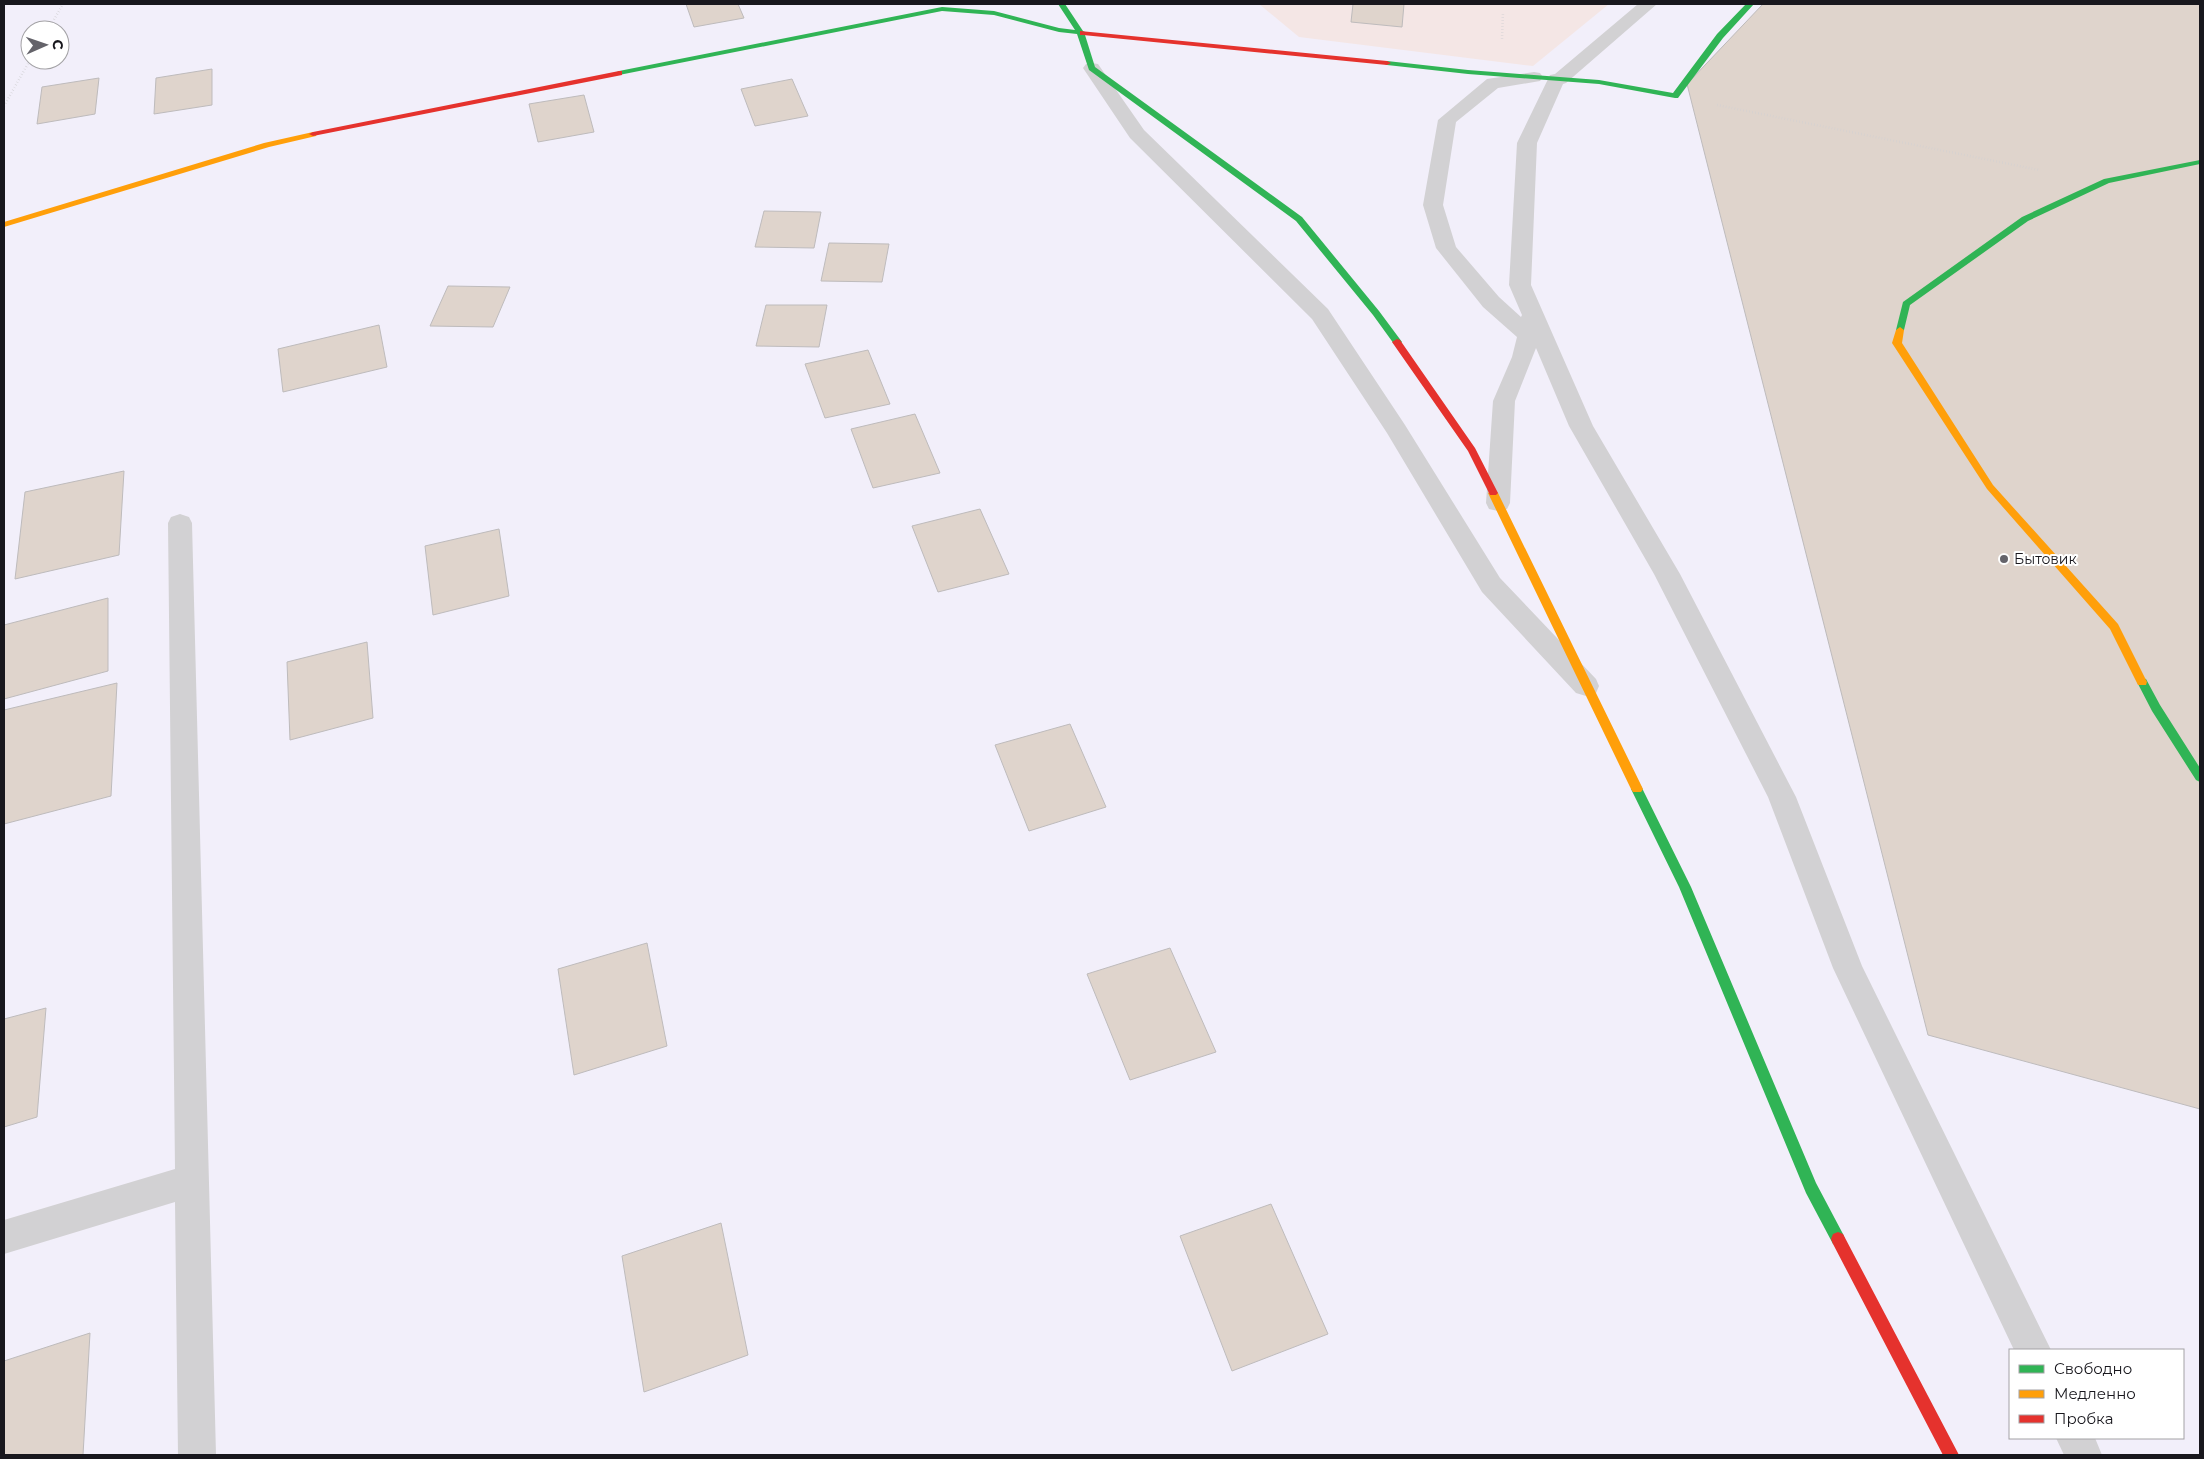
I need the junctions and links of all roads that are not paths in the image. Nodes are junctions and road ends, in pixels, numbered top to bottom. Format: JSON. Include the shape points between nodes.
{"nodes":[{"id":1,"x":1062,"y":4,"type":"edge"},
{"id":2,"x":1648,"y":4,"type":"edge"},
{"id":3,"x":1750,"y":4,"type":"edge"},
{"id":4,"x":1080,"y":32,"type":"junction"},
{"id":5,"x":1092,"y":68,"type":"junction"},
{"id":6,"x":1550,"y":78,"type":"junction"},
{"id":7,"x":2200,"y":162,"type":"edge"},
{"id":8,"x":4,"y":225,"type":"edge"},
{"id":9,"x":1530,"y":324,"type":"junction"},
{"id":10,"x":1498,"y":503,"type":"junction"},
{"id":11,"x":180,"y":523,"type":"dead end"},
{"id":12,"x":1589,"y":689,"type":"junction"},
{"id":13,"x":2200,"y":777,"type":"edge"},
{"id":14,"x":191,"y":1180,"type":"junction"},
{"id":15,"x":4,"y":1237,"type":"edge"},
{"id":16,"x":2033,"y":1349,"type":"edge"},
{"id":17,"x":2075,"y":1439,"type":"edge"},
{"id":18,"x":197,"y":1455,"type":"edge"},
{"id":19,"x":1951,"y":1455,"type":"edge"},
{"id":20,"x":2083,"y":1455,"type":"edge"}],
"edges":[{"from":1,"to":4,"type":"street"},
{"from":2,"to":6,"type":"street"},
{"from":3,"to":6,"type":"street","via":[[1720,36],[1675,96],[1599,82]]},
{"from":4,"to":5,"type":"street"},
{"from":4,"to":6,"type":"street"},
{"from":4,"to":8,"type":"street","via":[[1059,30],[994,13],[942,9],[344,127],[276,143]]},
{"from":5,"to":10,"type":"street","via":[[1300,219],[1376,313],[1472,450]]},
{"from":5,"to":12,"type":"street","via":[[1137,134],[1320,314],[1397,430],[1491,586]]},
{"from":6,"to":9,"type":"street","via":[[1527,143],[1520,285]]},
{"from":6,"to":9,"type":"street","via":[[1493,83],[1446,120],[1433,205],[1446,248],[1491,302]]},
{"from":7,"to":13,"type":"street","via":[[2100,184],[2025,219],[1906,304],[1897,343],[1990,487],[2114,627],[2156,708]]},
{"from":9,"to":10,"type":"street","via":[[1523,357],[1504,401]]},
{"from":9,"to":16,"type":"street","via":[[1580,426],[1667,574],[1782,797],[1848,968]]},
{"from":10,"to":12,"type":"street"},
{"from":11,"to":14,"type":"street"},
{"from":12,"to":19,"type":"street","via":[[1685,887],[1811,1188]]},
{"from":14,"to":15,"type":"street"},
{"from":14,"to":18,"type":"street"},
{"from":17,"to":20,"type":"street"}]}
